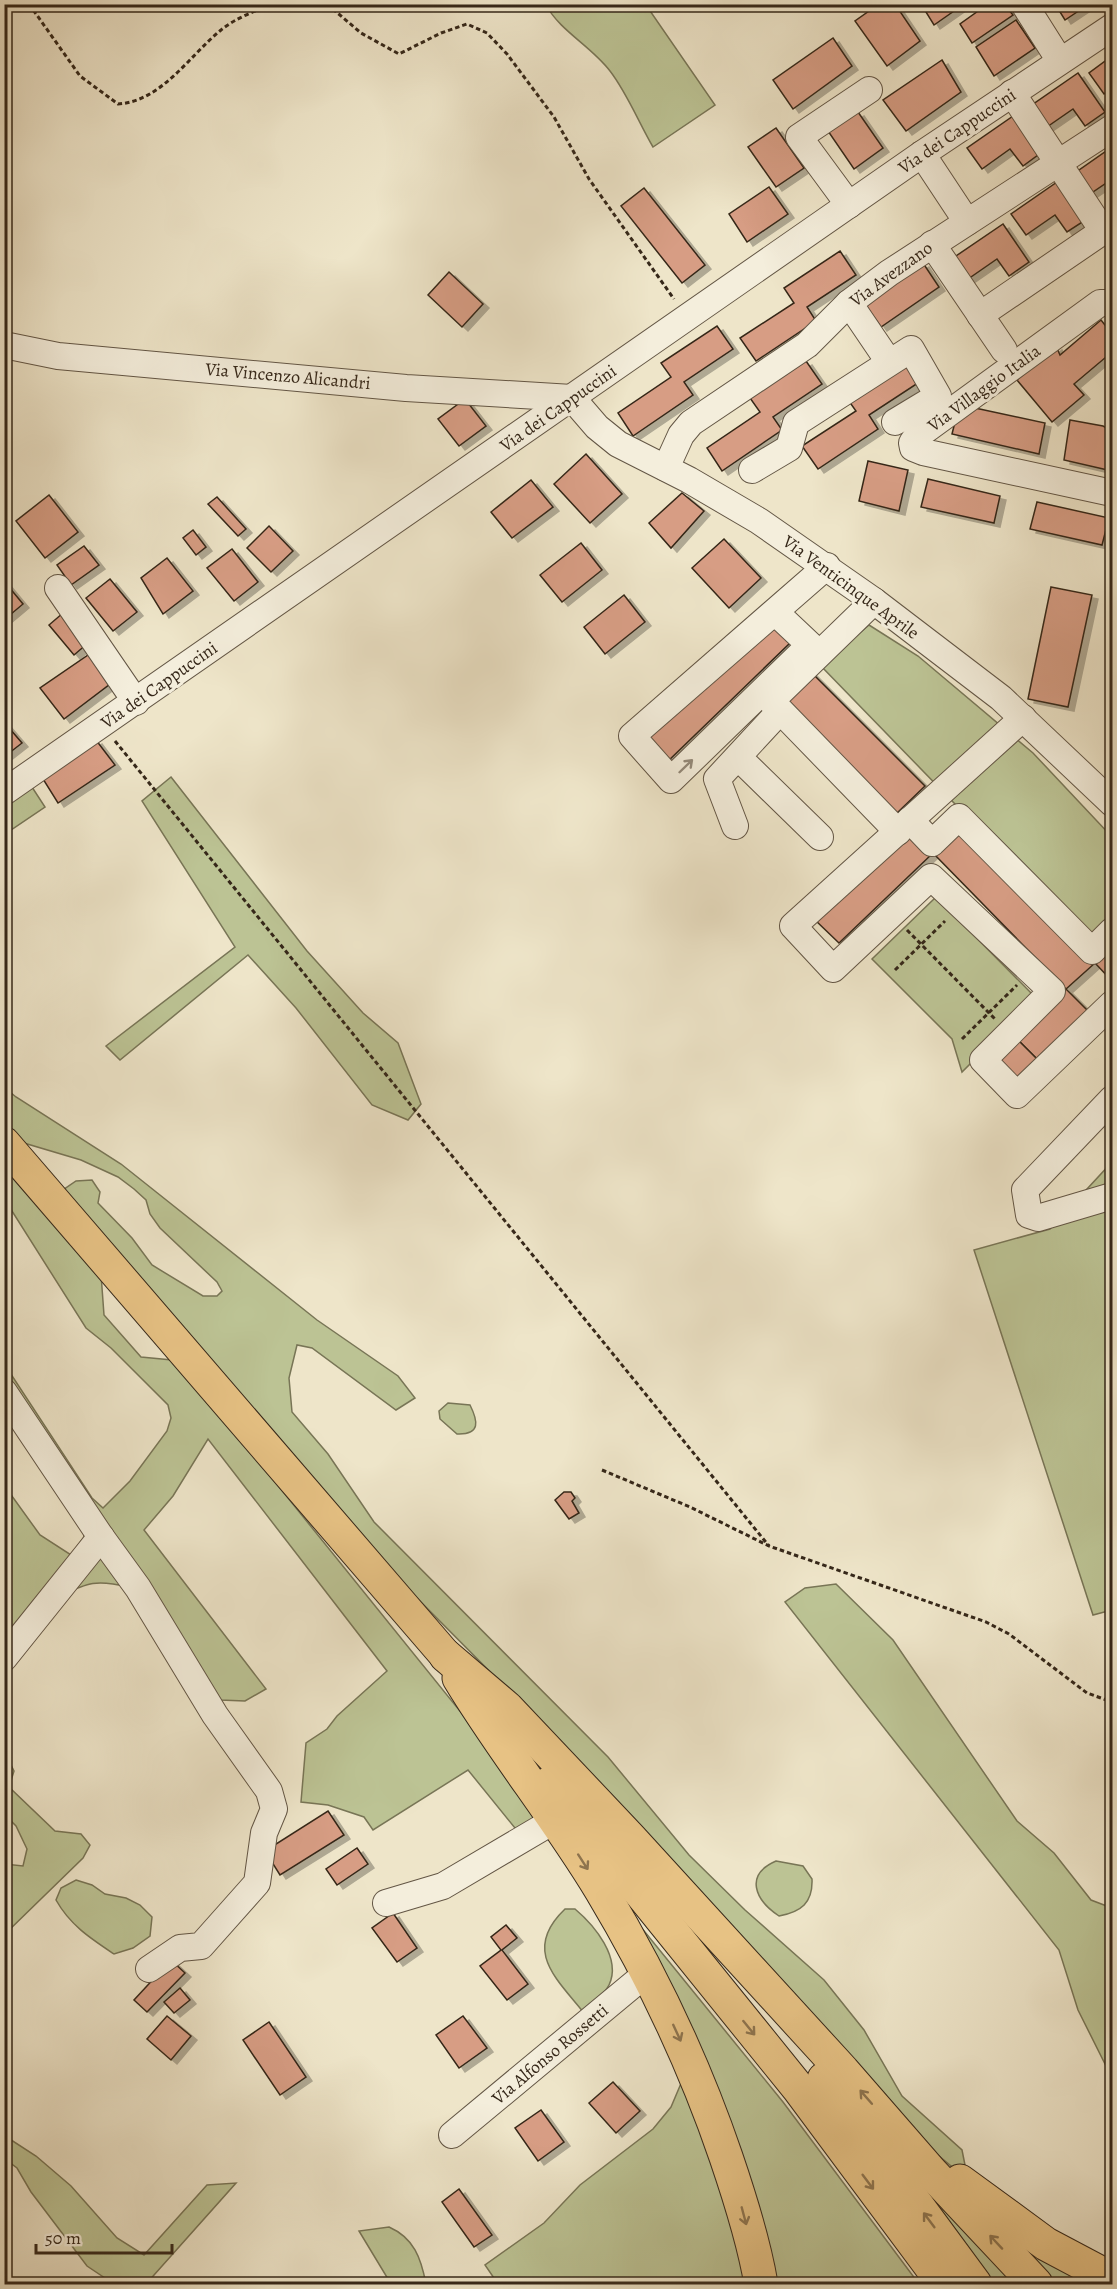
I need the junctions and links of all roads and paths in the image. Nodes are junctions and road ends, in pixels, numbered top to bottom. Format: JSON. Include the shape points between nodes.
{"nodes":[{"id":1,"x":29,"y":4,"type":"edge"},
{"id":2,"x":275,"y":4,"type":"edge"},
{"id":3,"x":327,"y":4,"type":"edge"},
{"id":4,"x":1024,"y":4,"type":"edge"},
{"id":5,"x":1113,"y":27,"type":"edge"},
{"id":6,"x":1060,"y":61,"type":"junction"},
{"id":7,"x":869,"y":90,"type":"dead end"},
{"id":8,"x":1012,"y":93,"type":"junction"},
{"id":9,"x":1113,"y":128,"type":"edge"},
{"id":10,"x":922,"y":154,"type":"junction"},
{"id":11,"x":1057,"y":164,"type":"junction"},
{"id":12,"x":849,"y":205,"type":"junction"},
{"id":13,"x":967,"y":222,"type":"junction"},
{"id":14,"x":1108,"y":228,"type":"edge"},
{"id":15,"x":932,"y":244,"type":"junction"},
{"id":16,"x":849,"y":303,"type":"junction"},
{"id":17,"x":1113,"y":303,"type":"edge"},
{"id":18,"x":980,"y":315,"type":"junction"},
{"id":19,"x":688,"y":318,"type":"junction"},
{"id":20,"x":4,"y":345,"type":"edge"},
{"id":21,"x":1004,"y":350,"type":"dead end"},
{"id":22,"x":889,"y":362,"type":"junction"},
{"id":23,"x":573,"y":398,"type":"junction"},
{"id":24,"x":895,"y":422,"type":"dead end"},
{"id":25,"x":666,"y":468,"type":"junction"},
{"id":26,"x":752,"y":470,"type":"dead end"},
{"id":27,"x":1113,"y":493,"type":"edge"},
{"id":28,"x":827,"y":566,"type":"junction"},
{"id":29,"x":58,"y":588,"type":"dead end"},
{"id":30,"x":874,"y":601,"type":"junction"},
{"id":31,"x":775,"y":612,"type":"junction"},
{"id":32,"x":136,"y":702,"type":"junction"},
{"id":33,"x":780,"y":711,"type":"junction"},
{"id":34,"x":1023,"y":718,"type":"junction"},
{"id":35,"x":102,"y":725,"type":"junction"},
{"id":36,"x":738,"y":757,"type":"junction"},
{"id":37,"x":4,"y":792,"type":"edge"},
{"id":38,"x":1113,"y":803,"type":"edge"},
{"id":39,"x":735,"y":826,"type":"dead end"},
{"id":40,"x":904,"y":826,"type":"junction"},
{"id":41,"x":820,"y":837,"type":"dead end"},
{"id":42,"x":961,"y":905,"type":"junction"},
{"id":43,"x":892,"y":914,"type":"junction"},
{"id":44,"x":1113,"y":931,"type":"edge"},
{"id":45,"x":921,"y":944,"type":"junction"},
{"id":46,"x":895,"y":970,"type":"dead end"},
{"id":47,"x":1031,"y":972,"type":"junction"},
{"id":48,"x":1113,"y":1004,"type":"edge"},
{"id":49,"x":989,"y":1013,"type":"junction"},
{"id":50,"x":1009,"y":1033,"type":"junction"},
{"id":51,"x":962,"y":1040,"type":"dead end"},
{"id":52,"x":1113,"y":1099,"type":"edge"},
{"id":53,"x":4,"y":1143,"type":"edge"},
{"id":54,"x":1113,"y":1196,"type":"edge"},
{"id":55,"x":4,"y":1392,"type":"edge"},
{"id":56,"x":602,"y":1470,"type":"dead end"},
{"id":57,"x":100,"y":1537,"type":"junction"},
{"id":58,"x":769,"y":1546,"type":"junction"},
{"id":59,"x":446,"y":1656,"type":"junction"},
{"id":60,"x":4,"y":1658,"type":"edge"},
{"id":61,"x":1113,"y":1702,"type":"edge"},
{"id":62,"x":505,"y":1725,"type":"junction"},
{"id":63,"x":555,"y":1820,"type":"junction"},
{"id":64,"x":386,"y":1903,"type":"dead end"},
{"id":65,"x":149,"y":1969,"type":"dead end"},
{"id":66,"x":647,"y":1973,"type":"junction"},
{"id":67,"x":887,"y":2121,"type":"junction"},
{"id":68,"x":452,"y":2134,"type":"dead end"},
{"id":69,"x":1113,"y":2279,"type":"edge"},
{"id":70,"x":760,"y":2284,"type":"edge"},
{"id":71,"x":944,"y":2284,"type":"edge"},
{"id":72,"x":975,"y":2284,"type":"edge"},
{"id":73,"x":1036,"y":2284,"type":"edge"}],
"edges":[{"from":1,"to":2,"type":"path","via":[[80,76],[118,104],[133,103],[155,91],[222,28]]},
{"from":3,"to":19,"type":"path","via":[[361,33],[399,54],[467,24],[487,33],[554,117],[589,179]]},
{"from":4,"to":6,"type":"street"},
{"from":5,"to":6,"type":"street","name":"Via dei Cappuccini"},
{"from":6,"to":8,"type":"street","name":"Via dei Cappuccini"},
{"from":7,"to":12,"type":"street","via":[[800,136]]},
{"from":8,"to":10,"type":"street","name":"Via dei Cappuccini"},
{"from":8,"to":11,"type":"street"},
{"from":9,"to":11,"type":"street","name":"Via Avezzano"},
{"from":10,"to":12,"type":"street","name":"Via dei Cappuccini"},
{"from":10,"to":13,"type":"street"},
{"from":11,"to":13,"type":"street","name":"Via Avezzano"},
{"from":11,"to":14,"type":"street"},
{"from":12,"to":19,"type":"street","name":"Via dei Cappuccini"},
{"from":13,"to":15,"type":"street","name":"Via Avezzano"},
{"from":14,"to":18,"type":"street"},
{"from":15,"to":16,"type":"street","name":"Via Avezzano"},
{"from":15,"to":18,"type":"street"},
{"from":16,"to":22,"type":"street"},
{"from":16,"to":25,"type":"street","name":"Via Avezzano","via":[[807,345],[691,423]]},
{"from":17,"to":27,"type":"street","name":"Via Villaggio Italia","via":[[1100,303],[912,443],[923,452]]},
{"from":18,"to":21,"type":"street"},
{"from":19,"to":23,"type":"street","name":"Via dei Cappuccini"},
{"from":20,"to":23,"type":"street","name":"Via Vincenzo Alicandri","via":[[58,357]]},
{"from":22,"to":24,"type":"street","via":[[911,350],[938,396]]},
{"from":22,"to":26,"type":"street","via":[[796,423],[789,448]]},
{"from":23,"to":25,"type":"street","name":"Via Venticinque Aprile","via":[[597,427],[618,444]]},
{"from":23,"to":32,"type":"street","name":"Via dei Cappuccini"},
{"from":25,"to":28,"type":"street","name":"Via Venticinque Aprile","via":[[759,521]]},
{"from":28,"to":30,"type":"street","name":"Via Venticinque Aprile"},
{"from":28,"to":31,"type":"street"},
{"from":29,"to":32,"type":"street"},
{"from":30,"to":33,"type":"street","via":[[771,701]]},
{"from":30,"to":34,"type":"street","name":"Via Venticinque Aprile"},
{"from":31,"to":31,"type":"street","one_way":true,"via":[[632,736],[671,780],[810,645]]},
{"from":32,"to":35,"type":"street","name":"Via dei Cappuccini"},
{"from":33,"to":36,"type":"street"},
{"from":33,"to":40,"type":"street"},
{"from":34,"to":38,"type":"street","name":"Via Venticinque Aprile"},
{"from":34,"to":40,"type":"street"},
{"from":35,"to":37,"type":"street","name":"Via dei Cappuccini"},
{"from":35,"to":58,"type":"path"},
{"from":36,"to":39,"type":"street","via":[[717,779]]},
{"from":36,"to":41,"type":"street"},
{"from":40,"to":43,"type":"street","via":[[793,926],[833,969]]},
{"from":40,"to":44,"type":"street","via":[[933,843],[959,817],[1092,951]]},
{"from":42,"to":43,"type":"street","via":[[931,877]]},
{"from":42,"to":45,"type":"path"},
{"from":42,"to":47,"type":"street"},
{"from":43,"to":45,"type":"path"},
{"from":45,"to":46,"type":"path"},
{"from":45,"to":49,"type":"path"},
{"from":47,"to":49,"type":"path"},
{"from":47,"to":50,"type":"street","via":[[1052,991]]},
{"from":48,"to":50,"type":"street","via":[[1017,1095],[982,1059]]},
{"from":49,"to":50,"type":"path"},
{"from":49,"to":51,"type":"path"},
{"from":52,"to":54,"type":"street","via":[[1025,1190],[1029,1215],[1038,1218]]},
{"from":53,"to":59,"type":"main road"},
{"from":55,"to":57,"type":"street"},
{"from":56,"to":58,"type":"path"},
{"from":57,"to":60,"type":"street"},
{"from":57,"to":65,"type":"street","via":[[138,1588],[215,1715],[269,1791],[274,1809],[264,1833],[257,1883],[201,1946],[180,1948]]},
{"from":58,"to":61,"type":"path","via":[[986,1622],[1009,1634],[1087,1694]]},
{"from":59,"to":62,"type":"highway"},
{"from":59,"to":63,"type":"highway","via":[[484,1719]]},
{"from":67,"to":59,"type":"highway","one_way":true,"via":[[713,1927],[514,1716]]},
{"from":62,"to":71,"type":"highway","one_way":true,"via":[[799,2089]]},
{"from":72,"to":62,"type":"highway","one_way":true,"via":[[824,2078],[619,1844]]},
{"from":63,"to":64,"type":"street","via":[[443,1886]]},
{"from":63,"to":66,"type":"highway","one_way":true,"via":[[601,1890]]},
{"from":66,"to":68,"type":"street","name":"Via Alfonso Rossetti"},
{"from":66,"to":70,"type":"highway","one_way":true,"via":[[704,2092],[736,2188]]},
{"from":67,"to":69,"type":"highway","via":[[1046,2244]]},
{"from":73,"to":67,"type":"highway","one_way":true}]}
